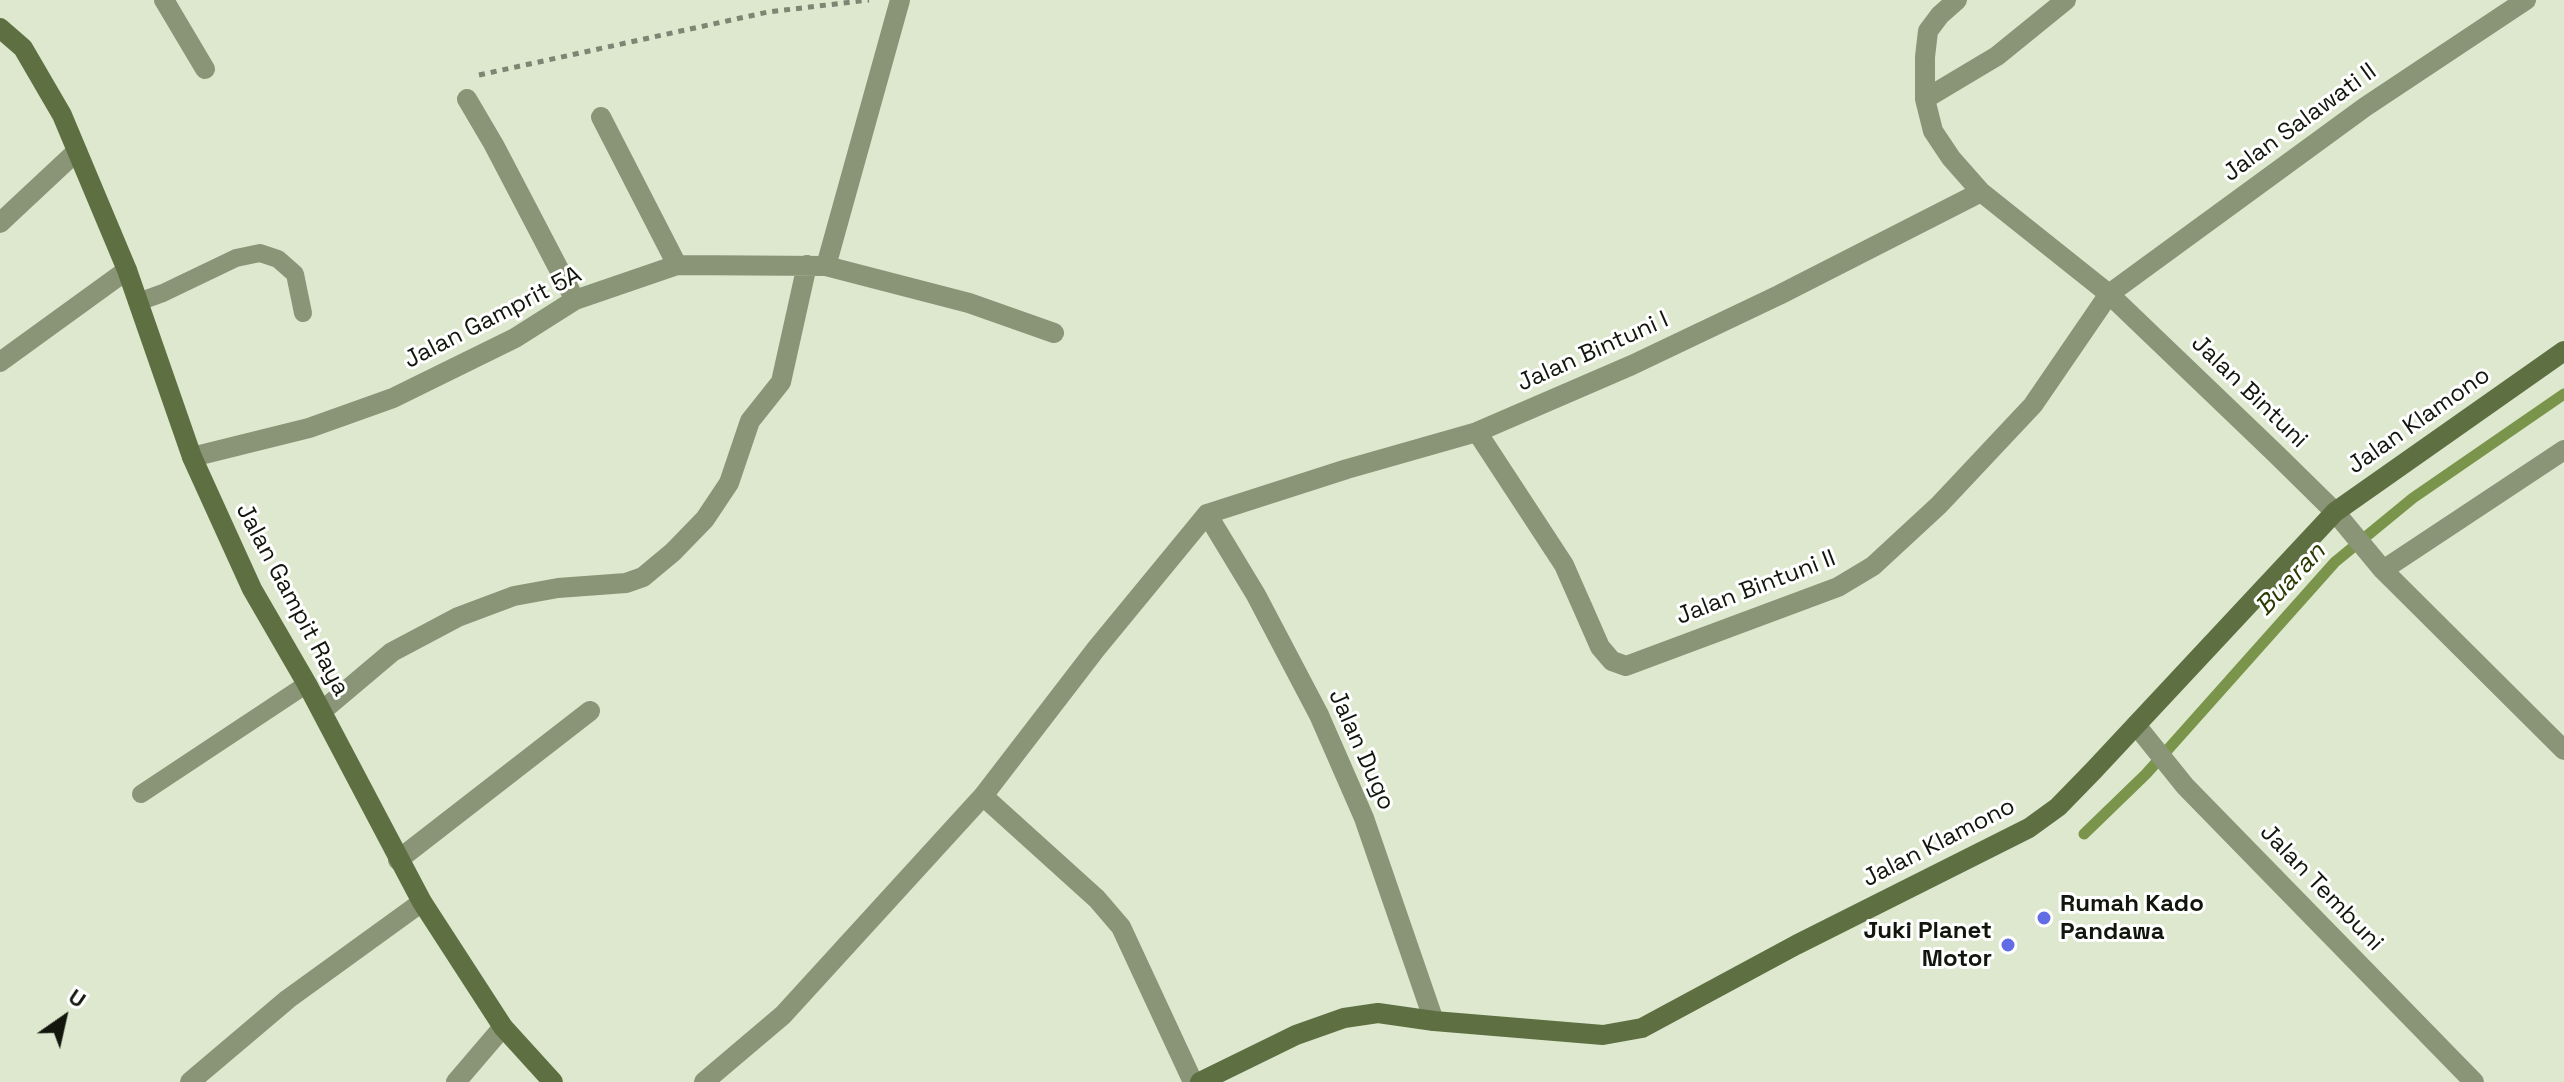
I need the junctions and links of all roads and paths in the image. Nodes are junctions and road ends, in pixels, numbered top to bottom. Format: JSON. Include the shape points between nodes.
{"nodes":[{"id":1,"x":164,"y":0,"type":"edge"},
{"id":2,"x":872,"y":0,"type":"edge"},
{"id":3,"x":900,"y":0,"type":"edge"},
{"id":4,"x":1957,"y":0,"type":"edge"},
{"id":5,"x":2066,"y":0,"type":"edge"},
{"id":6,"x":2526,"y":0,"type":"edge"},
{"id":7,"x":0,"y":28,"type":"edge"},
{"id":8,"x":205,"y":69,"type":"dead end"},
{"id":9,"x":467,"y":99,"type":"joint"},
{"id":10,"x":1925,"y":99,"type":"junction"},
{"id":11,"x":601,"y":117,"type":"dead end"},
{"id":12,"x":77,"y":151,"type":"junction"},
{"id":13,"x":1981,"y":192,"type":"junction"},
{"id":14,"x":0,"y":223,"type":"edge"},
{"id":15,"x":677,"y":265,"type":"junction"},
{"id":16,"x":816,"y":265,"type":"junction"},
{"id":17,"x":127,"y":270,"type":"junction"},
{"id":18,"x":2109,"y":294,"type":"junction"},
{"id":19,"x":575,"y":300,"type":"junction"},
{"id":20,"x":138,"y":302,"type":"junction"},
{"id":21,"x":303,"y":313,"type":"dead end"},
{"id":22,"x":1054,"y":333,"type":"dead end"},
{"id":23,"x":2564,"y":351,"type":"edge"},
{"id":24,"x":0,"y":362,"type":"edge"},
{"id":25,"x":1477,"y":432,"type":"junction"},
{"id":26,"x":2564,"y":450,"type":"edge"},
{"id":27,"x":192,"y":457,"type":"junction"},
{"id":28,"x":2335,"y":512,"type":"junction"},
{"id":29,"x":1207,"y":514,"type":"junction"},
{"id":30,"x":2377,"y":564,"type":"junction"},
{"id":31,"x":307,"y":684,"type":"junction"},
{"id":32,"x":322,"y":711,"type":"junction"},
{"id":33,"x":590,"y":711,"type":"dead end"},
{"id":34,"x":2136,"y":725,"type":"junction"},
{"id":35,"x":2564,"y":750,"type":"edge"},
{"id":36,"x":141,"y":794,"type":"dead end"},
{"id":37,"x":983,"y":796,"type":"junction"},
{"id":38,"x":398,"y":860,"type":"junction"},
{"id":39,"x":422,"y":902,"type":"junction"},
{"id":40,"x":1434,"y":1021,"type":"junction"},
{"id":41,"x":503,"y":1027,"type":"junction"},
{"id":42,"x":190,"y":1082,"type":"edge"},
{"id":43,"x":456,"y":1082,"type":"edge"},
{"id":44,"x":553,"y":1082,"type":"edge"},
{"id":45,"x":704,"y":1082,"type":"edge"},
{"id":46,"x":1193,"y":1082,"type":"edge"},
{"id":47,"x":1200,"y":1082,"type":"edge"},
{"id":48,"x":2474,"y":1082,"type":"edge"}],
"edges":[{"from":1,"to":8,"type":"street"},
{"from":2,"to":9,"type":"path","via":[[768,12],[481,73],[469,84]]},
{"from":3,"to":16,"type":"street"},
{"from":4,"to":10,"type":"street","name":"Jalan Bintuni","via":[[1928,31]]},
{"from":5,"to":10,"type":"street","via":[[1997,56]]},
{"from":6,"to":18,"type":"street","name":"Jalan Salawati II","via":[[2365,107]]},
{"from":7,"to":12,"type":"street","name":"Jalan Gampit Raya","via":[[23,48]]},
{"from":9,"to":19,"type":"street"},
{"from":10,"to":13,"type":"street","name":"Jalan Bintuni","via":[[1933,131]]},
{"from":11,"to":15,"type":"street"},
{"from":12,"to":14,"type":"street"},
{"from":12,"to":17,"type":"street","name":"Jalan Gampit Raya"},
{"from":13,"to":18,"type":"street","name":"Jalan Bintuni"},
{"from":13,"to":25,"type":"street","name":"Jalan Bintuni I","via":[[1672,346]]},
{"from":15,"to":16,"type":"street","name":"Jalan Gamprit 5A"},
{"from":15,"to":19,"type":"street","name":"Jalan Gamprit 5A"},
{"from":16,"to":22,"type":"street","name":"Jalan Gamprit 5A","via":[[969,303]]},
{"from":16,"to":32,"type":"street","via":[[781,382],[750,421],[729,483],[705,519],[673,552],[643,577],[626,583],[514,596],[458,617],[392,652]]},
{"from":17,"to":20,"type":"street","name":"Jalan Gampit Raya"},
{"from":17,"to":24,"type":"street"},
{"from":18,"to":25,"type":"street","name":"Jalan Bintuni II","via":[[2033,405],[1873,566],[1838,587],[1626,666],[1612,661],[1600,647],[1564,565]]},
{"from":18,"to":28,"type":"street","name":"Jalan Bintuni"},
{"from":19,"to":27,"type":"street","name":"Jalan Gamprit 5A","via":[[515,338],[393,398],[309,428]]},
{"from":20,"to":21,"type":"lane","via":[[236,258],[260,253],[278,259],[295,274]]},
{"from":20,"to":27,"type":"street","name":"Jalan Gampit Raya"},
{"from":23,"to":28,"type":"street","name":"Jalan Klamono"},
{"from":25,"to":29,"type":"street","name":"Jalan Bintuni I"},
{"from":26,"to":30,"type":"street"},
{"from":27,"to":31,"type":"street","name":"Jalan Gampit Raya","via":[[252,589]]},
{"from":28,"to":30,"type":"street","name":"Jalan Bintuni"},
{"from":28,"to":34,"type":"street","name":"Jalan Klamono"},
{"from":29,"to":37,"type":"street"},
{"from":29,"to":40,"type":"street","name":"Jalan Dugo","via":[[1319,715],[1364,818]]},
{"from":30,"to":35,"type":"street","name":"Jalan Bintuni"},
{"from":31,"to":32,"type":"street","name":"Jalan Gampit Raya"},
{"from":31,"to":36,"type":"lane"},
{"from":32,"to":38,"type":"street","name":"Jalan Gampit Raya"},
{"from":33,"to":38,"type":"street"},
{"from":34,"to":40,"type":"street","name":"Jalan Klamono","via":[[2058,807],[2029,828],[1642,1028],[1603,1035]]},
{"from":34,"to":48,"type":"street","name":"Jalan Tembuni","via":[[2185,786]]},
{"from":37,"to":45,"type":"street","via":[[783,1015]]},
{"from":37,"to":46,"type":"street","via":[[1121,927]]},
{"from":38,"to":39,"type":"street","name":"Jalan Gampit Raya"},
{"from":39,"to":41,"type":"street","name":"Jalan Gampit Raya"},
{"from":39,"to":42,"type":"street","via":[[288,999]]},
{"from":40,"to":47,"type":"street","name":"Jalan Klamono","via":[[1378,1013],[1344,1018]]},
{"from":41,"to":43,"type":"street"},
{"from":41,"to":44,"type":"street","name":"Jalan Gampit Raya"}]}
